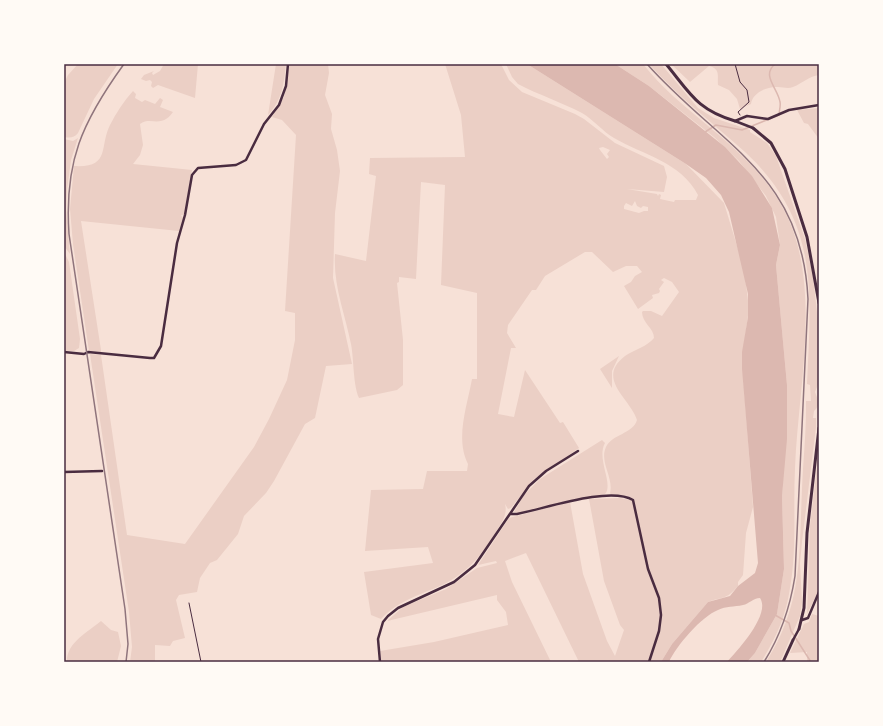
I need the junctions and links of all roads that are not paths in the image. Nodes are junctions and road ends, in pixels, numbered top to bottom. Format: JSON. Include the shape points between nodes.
{"nodes":[{"id":1,"x":288,"y":64,"type":"edge"},
{"id":2,"x":666,"y":64,"type":"edge"},
{"id":3,"x":819,"y":105,"type":"edge"},
{"id":4,"x":735,"y":121,"type":"junction"},
{"id":5,"x":753,"y":128,"type":"joint"},
{"id":6,"x":819,"y":303,"type":"edge"},
{"id":7,"x":64,"y":352,"type":"edge"},
{"id":8,"x":819,"y":428,"type":"edge"},
{"id":9,"x":578,"y":451,"type":"dead end"},
{"id":10,"x":102,"y":471,"type":"dead end"},
{"id":11,"x":64,"y":472,"type":"edge"},
{"id":12,"x":509,"y":514,"type":"junction"},
{"id":13,"x":819,"y":592,"type":"edge"},
{"id":14,"x":189,"y":603,"type":"dead end"},
{"id":15,"x":802,"y":620,"type":"junction"},
{"id":16,"x":799,"y":629,"type":"joint"},
{"id":17,"x":793,"y":640,"type":"joint"},
{"id":18,"x":201,"y":662,"type":"edge"},
{"id":19,"x":380,"y":662,"type":"edge"},
{"id":20,"x":649,"y":662,"type":"edge"},
{"id":21,"x":783,"y":662,"type":"edge"}],
"edges":[{"from":1,"to":7,"type":"street","via":[[286,86],[281,101],[264,124],[246,160],[236,165],[198,168],[192,175],[177,243],[161,346],[157,355],[150,358]]},
{"from":2,"to":4,"type":"street","via":[[702,107],[715,115]]},
{"from":3,"to":4,"type":"street","via":[[779,113],[768,119],[746,116]]},
{"from":4,"to":5,"type":"street"},
{"from":5,"to":6,"type":"street","via":[[771,143],[784,169],[807,237]]},
{"from":8,"to":15,"type":"street","via":[[807,533]]},
{"from":9,"to":12,"type":"street","via":[[535,481]]},
{"from":10,"to":11,"type":"street"},
{"from":12,"to":19,"type":"street","via":[[482,556],[467,572],[448,585],[398,608],[388,616],[383,622],[378,639]]},
{"from":12,"to":20,"type":"street","via":[[607,496],[628,497],[633,500],[648,568],[660,598],[659,631]]},
{"from":13,"to":15,"type":"street","via":[[808,618]]},
{"from":14,"to":18,"type":"lane"},
{"from":15,"to":16,"type":"street"},
{"from":16,"to":17,"type":"street"},
{"from":17,"to":21,"type":"street"}]}
